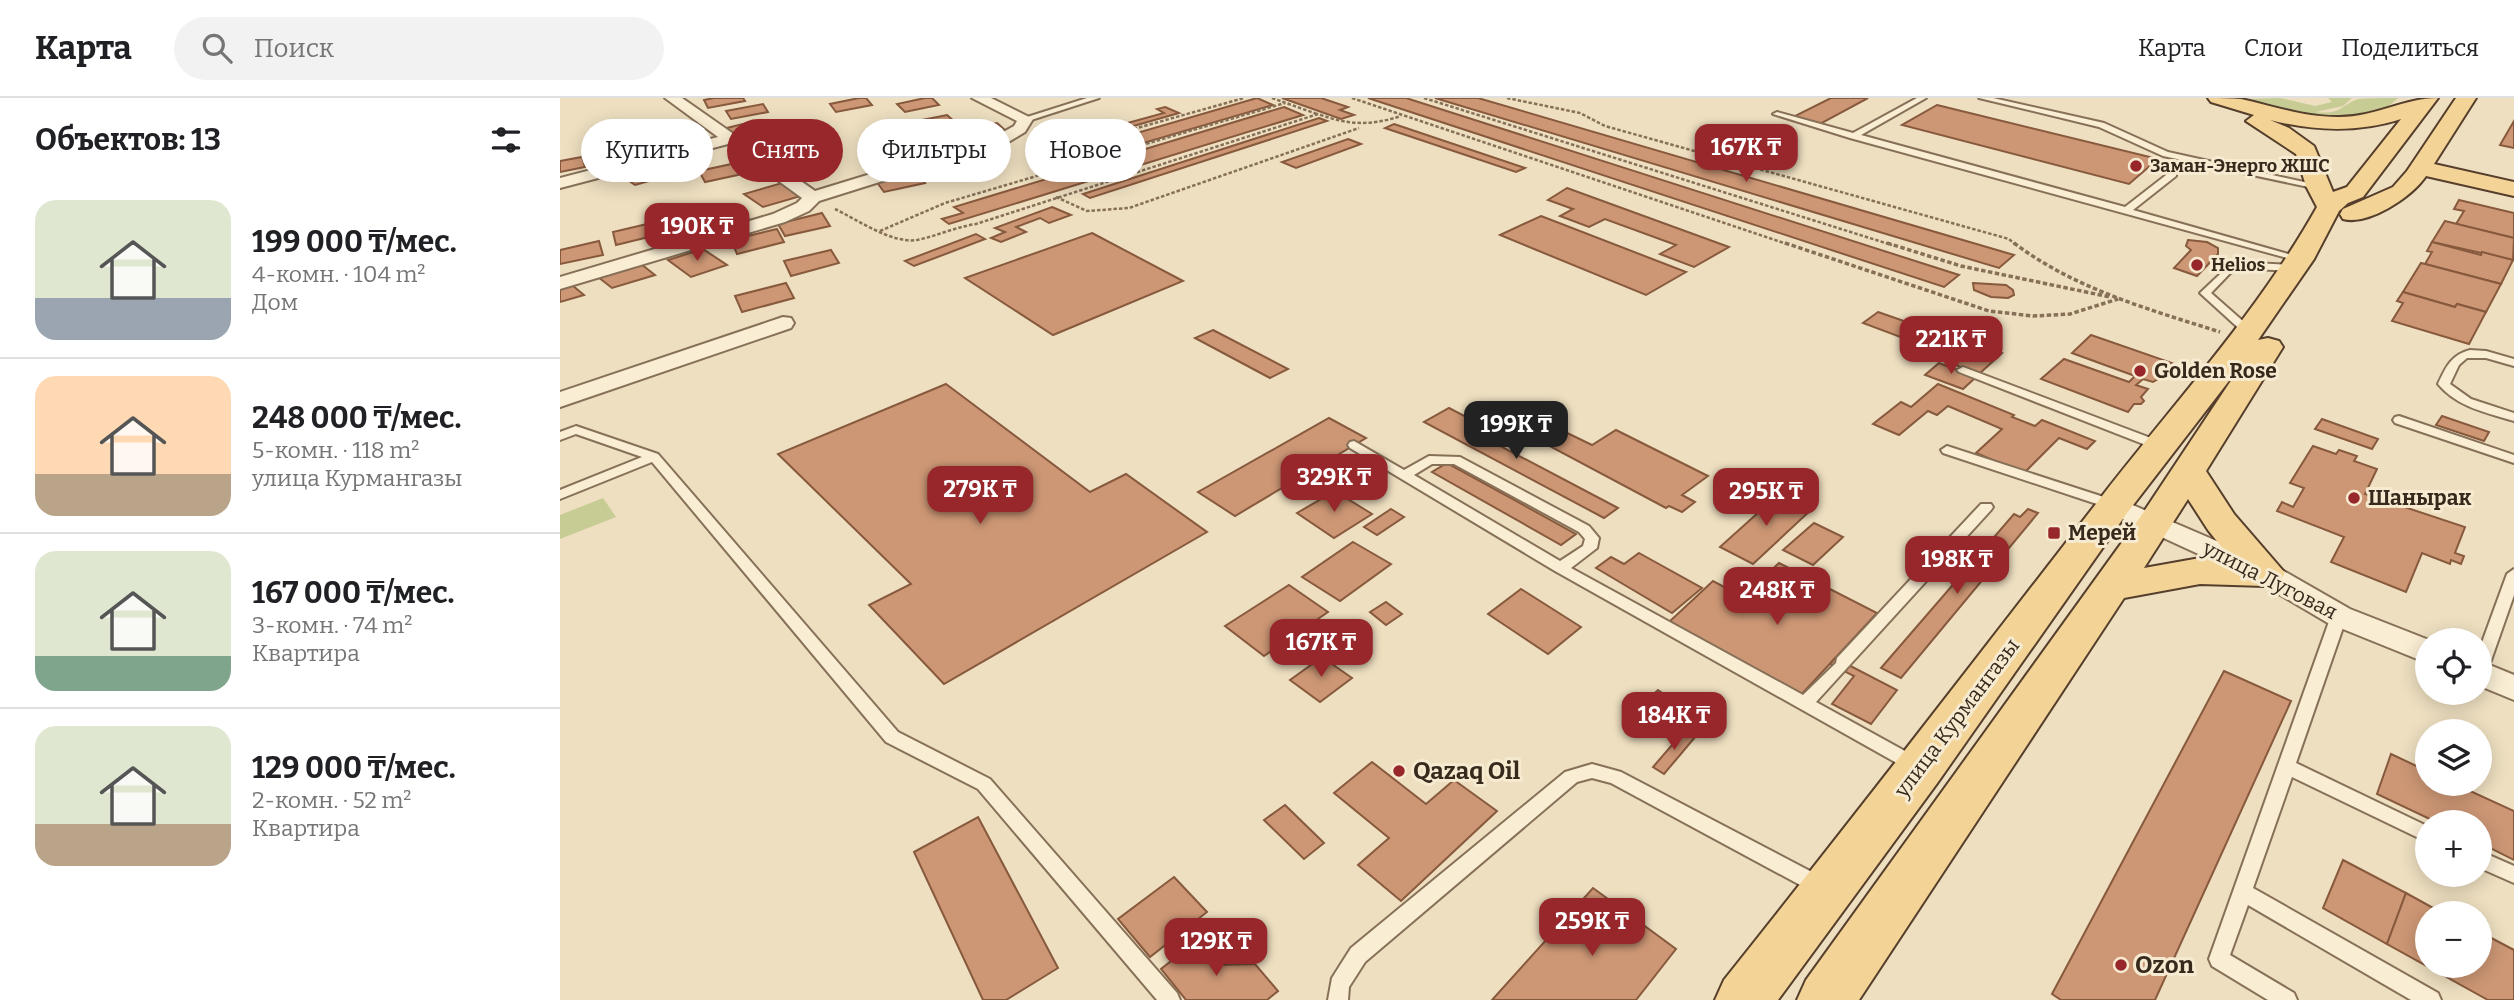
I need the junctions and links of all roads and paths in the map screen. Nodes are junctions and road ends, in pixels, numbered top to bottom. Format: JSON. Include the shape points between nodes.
{"nodes":[{"id":1,"x":672,"y":98,"type":"edge"},
{"id":2,"x":979,"y":98,"type":"edge"},
{"id":3,"x":1095,"y":98,"type":"edge"},
{"id":4,"x":1244,"y":98,"type":"edge"},
{"id":5,"x":1272,"y":98,"type":"edge"},
{"id":6,"x":1352,"y":98,"type":"edge"},
{"id":7,"x":1424,"y":98,"type":"edge"},
{"id":8,"x":1507,"y":98,"type":"edge"},
{"id":9,"x":1922,"y":98,"type":"edge"},
{"id":10,"x":1983,"y":98,"type":"edge"},
{"id":11,"x":2194,"y":98,"type":"edge"},
{"id":12,"x":2218,"y":98,"type":"edge"},
{"id":13,"x":2466,"y":98,"type":"edge"},
{"id":14,"x":2426,"y":101,"type":"edge"},
{"id":15,"x":1285,"y":103,"type":"junction"},
{"id":16,"x":1318,"y":114,"type":"junction"},
{"id":17,"x":1777,"y":114,"type":"dead end"},
{"id":18,"x":1402,"y":116,"type":"junction"},
{"id":19,"x":1025,"y":119,"type":"junction"},
{"id":20,"x":1146,"y":126,"type":"edge"},
{"id":21,"x":1364,"y":127,"type":"junction"},
{"id":22,"x":1853,"y":136,"type":"junction"},
{"id":23,"x":727,"y":137,"type":"edge"},
{"id":24,"x":727,"y":140,"type":"edge"},
{"id":25,"x":2419,"y":168,"type":"junction"},
{"id":26,"x":2173,"y":174,"type":"dead end"},
{"id":27,"x":792,"y":182,"type":"edge"},
{"id":28,"x":560,"y":183,"type":"edge"},
{"id":29,"x":2514,"y":190,"type":"edge"},
{"id":30,"x":813,"y":197,"type":"junction"},
{"id":31,"x":1055,"y":197,"type":"junction"},
{"id":32,"x":2339,"y":200,"type":"junction"},
{"id":33,"x":2128,"y":209,"type":"junction"},
{"id":34,"x":880,"y":231,"type":"junction"},
{"id":35,"x":2318,"y":261,"type":"junction"},
{"id":36,"x":560,"y":283,"type":"edge"},
{"id":37,"x":2118,"y":299,"type":"junction"},
{"id":38,"x":783,"y":323,"type":"dead end"},
{"id":39,"x":2255,"y":333,"type":"junction"},
{"id":40,"x":2514,"y":363,"type":"edge"},
{"id":41,"x":1964,"y":370,"type":"dead end"},
{"id":42,"x":560,"y":400,"type":"edge"},
{"id":43,"x":2514,"y":417,"type":"edge"},
{"id":44,"x":2399,"y":420,"type":"dead end"},
{"id":45,"x":560,"y":436,"type":"edge"},
{"id":46,"x":1354,"y":445,"type":"dead end"},
{"id":47,"x":1947,"y":450,"type":"dead end"},
{"id":48,"x":653,"y":457,"type":"junction"},
{"id":49,"x":2174,"y":458,"type":"junction"},
{"id":50,"x":2514,"y":459,"type":"edge"},
{"id":51,"x":1403,"y":476,"type":"junction"},
{"id":52,"x":560,"y":495,"type":"edge"},
{"id":53,"x":2114,"y":505,"type":"junction"},
{"id":54,"x":1986,"y":507,"type":"dead end"},
{"id":55,"x":2154,"y":524,"type":"junction"},
{"id":56,"x":1560,"y":568,"type":"junction"},
{"id":57,"x":2265,"y":573,"type":"junction"},
{"id":58,"x":2514,"y":574,"type":"edge"},
{"id":59,"x":2112,"y":587,"type":"junction"},
{"id":60,"x":2339,"y":616,"type":"junction"},
{"id":61,"x":2492,"y":637,"type":"edge"},
{"id":62,"x":2415,"y":647,"type":"edge"},
{"id":63,"x":2492,"y":677,"type":"edge"},
{"id":64,"x":2514,"y":688,"type":"edge"},
{"id":65,"x":1806,"y":702,"type":"junction"},
{"id":66,"x":2286,"y":766,"type":"junction"},
{"id":67,"x":1921,"y":768,"type":"junction"},
{"id":68,"x":2415,"y":828,"type":"edge"},
{"id":69,"x":2492,"y":865,"type":"edge"},
{"id":70,"x":2514,"y":875,"type":"edge"},
{"id":71,"x":1826,"y":890,"type":"junction"},
{"id":72,"x":2243,"y":892,"type":"junction"},
{"id":73,"x":1170,"y":1000,"type":"edge"},
{"id":74,"x":1338,"y":1000,"type":"edge"},
{"id":75,"x":1744,"y":1000,"type":"edge"},
{"id":76,"x":1826,"y":1000,"type":"edge"},
{"id":77,"x":2287,"y":1000,"type":"edge"},
{"id":78,"x":2431,"y":1000,"type":"edge"}],
"edges":[{"from":1,"to":23,"type":"street"},
{"from":2,"to":19,"type":"street"},
{"from":3,"to":19,"type":"lane"},
{"from":4,"to":20,"type":"path"},
{"from":5,"to":15,"type":"path"},
{"from":6,"to":18,"type":"path"},
{"from":7,"to":37,"type":"path","via":[[1961,266]]},
{"from":8,"to":37,"type":"path","via":[[1580,113],[1605,126],[2009,239],[2033,260]]},
{"from":9,"to":22,"type":"lane"},
{"from":10,"to":32,"type":"lane","via":[[2101,125],[2166,154]]},
{"from":11,"to":32,"type":"main road","via":[[2299,143]]},
{"from":12,"to":14,"type":"main road","via":[[2271,114],[2352,123],[2378,119]]},
{"from":13,"to":25,"type":"main road"},
{"from":14,"to":32,"type":"main road","name":"улица Курмангазы"},
{"from":15,"to":16,"type":"path"},
{"from":15,"to":34,"type":"path","via":[[945,203]]},
{"from":16,"to":21,"type":"path"},
{"from":16,"to":31,"type":"path"},
{"from":17,"to":22,"type":"lane"},
{"from":18,"to":21,"type":"path"},
{"from":18,"to":37,"type":"path","via":[[1989,311],[2070,314]]},
{"from":19,"to":30,"type":"street","via":[[1020,129],[1004,138]]},
{"from":21,"to":31,"type":"path","via":[[1129,208],[1087,211]]},
{"from":22,"to":33,"type":"lane"},
{"from":24,"to":28,"type":"street"},
{"from":25,"to":29,"type":"main road"},
{"from":25,"to":32,"type":"main road","via":[[2401,192],[2380,204]]},
{"from":26,"to":33,"type":"lane"},
{"from":27,"to":30,"type":"street"},
{"from":30,"to":34,"type":"path"},
{"from":30,"to":36,"type":"street","via":[[779,218]]},
{"from":31,"to":34,"type":"path","via":[[916,240],[892,239]]},
{"from":32,"to":35,"type":"main road","name":"улица Курмангазы"},
{"from":32,"to":35,"type":"main road","name":"улица Курмангазы"},
{"from":33,"to":35,"type":"lane"},
{"from":35,"to":39,"type":"main road","name":"улица Курмангазы"},
{"from":35,"to":39,"type":"lane","via":[[2233,265],[2205,293]]},
{"from":37,"to":39,"type":"path"},
{"from":38,"to":42,"type":"street"},
{"from":39,"to":49,"type":"main road","name":"улица Курмангазы","via":[[2211,408]]},
{"from":40,"to":43,"type":"lane","via":[[2467,354],[2459,358],[2444,384],[2467,402]]},
{"from":41,"to":49,"type":"lane"},
{"from":44,"to":50,"type":"lane"},
{"from":45,"to":48,"type":"lane","via":[[576,430]]},
{"from":46,"to":51,"type":"lane"},
{"from":47,"to":53,"type":"lane"},
{"from":48,"to":52,"type":"lane"},
{"from":48,"to":73,"type":"lane","via":[[892,737],[984,784]]},
{"from":49,"to":53,"type":"main road","name":"улица Курмангазы"},
{"from":49,"to":55,"type":"main road","name":"улица Курмангазы"},
{"from":49,"to":57,"type":"main road"},
{"from":51,"to":56,"type":"lane"},
{"from":51,"to":56,"type":"lane","via":[[1429,460],[1456,460],[1584,529],[1592,538],[1590,548]]},
{"from":53,"to":55,"type":"street","name":"улица Луговая"},
{"from":53,"to":67,"type":"main road","name":"улица Курмангазы"},
{"from":54,"to":65,"type":"lane"},
{"from":55,"to":57,"type":"street","name":"улица Луговая"},
{"from":55,"to":59,"type":"main road","name":"улица Курмангазы"},
{"from":56,"to":65,"type":"lane"},
{"from":57,"to":59,"type":"main road","via":[[2200,571]]},
{"from":57,"to":60,"type":"street","name":"улица Луговая"},
{"from":58,"to":61,"type":"lane"},
{"from":59,"to":76,"type":"main road","name":"улица Курмангазы"},
{"from":60,"to":62,"type":"street","name":"улица Луговая"},
{"from":60,"to":66,"type":"lane"},
{"from":63,"to":64,"type":"street"},
{"from":65,"to":67,"type":"lane"},
{"from":66,"to":68,"type":"lane"},
{"from":66,"to":72,"type":"lane"},
{"from":67,"to":71,"type":"main road","name":"улица Курмангазы"},
{"from":69,"to":70,"type":"lane"},
{"from":71,"to":74,"type":"lane","via":[[1615,777],[1592,771],[1571,777],[1358,955],[1339,985]]},
{"from":71,"to":75,"type":"main road","name":"улица Курмангазы"},
{"from":72,"to":77,"type":"lane","via":[[2219,959]]},
{"from":72,"to":78,"type":"lane"}]}
